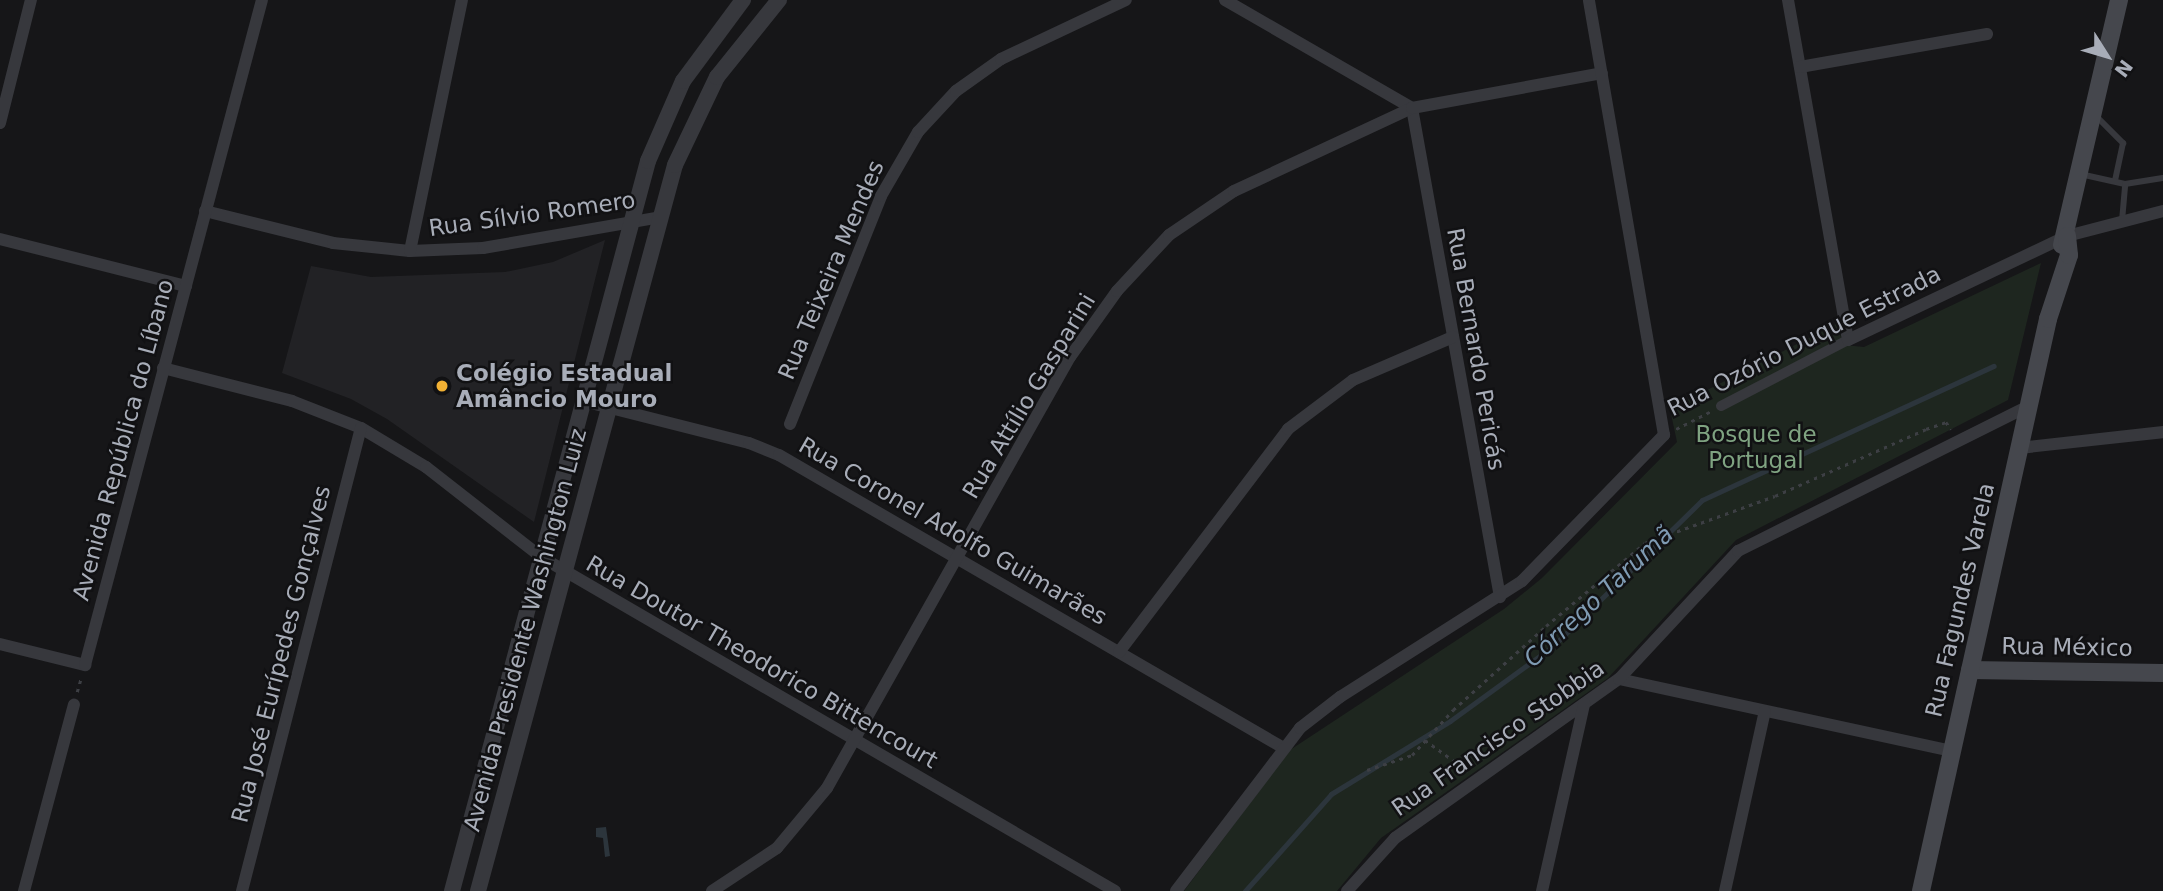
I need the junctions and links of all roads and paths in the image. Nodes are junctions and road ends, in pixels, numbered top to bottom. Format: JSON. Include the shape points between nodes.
{"nodes":[{"id":1,"x":31,"y":0,"type":"edge"},
{"id":2,"x":261,"y":0,"type":"edge"},
{"id":3,"x":462,"y":0,"type":"edge"},
{"id":4,"x":743,"y":0,"type":"edge"},
{"id":5,"x":779,"y":0,"type":"edge"},
{"id":6,"x":1126,"y":0,"type":"edge"},
{"id":7,"x":1225,"y":0,"type":"edge"},
{"id":8,"x":1589,"y":0,"type":"edge"},
{"id":9,"x":1788,"y":0,"type":"edge"},
{"id":10,"x":2119,"y":0,"type":"edge"},
{"id":11,"x":1987,"y":34,"type":"dead end"},
{"id":12,"x":1800,"y":67,"type":"junction"},
{"id":13,"x":1602,"y":72,"type":"junction"},
{"id":14,"x":1412,"y":108,"type":"junction"},
{"id":15,"x":2094,"y":114,"type":"junction"},
{"id":16,"x":0,"y":123,"type":"edge"},
{"id":17,"x":2080,"y":174,"type":"junction"},
{"id":18,"x":2163,"y":178,"type":"edge"},
{"id":19,"x":2115,"y":181,"type":"junction"},
{"id":20,"x":2125,"y":184,"type":"junction"},
{"id":21,"x":205,"y":211,"type":"junction"},
{"id":22,"x":2163,"y":211,"type":"edge"},
{"id":23,"x":660,"y":217,"type":"junction"},
{"id":24,"x":2122,"y":221,"type":"junction"},
{"id":25,"x":630,"y":222,"type":"junction"},
{"id":26,"x":2067,"y":236,"type":"junction"},
{"id":27,"x":0,"y":239,"type":"edge"},
{"id":28,"x":410,"y":251,"type":"junction"},
{"id":29,"x":186,"y":286,"type":"junction"},
{"id":30,"x":1453,"y":337,"type":"junction"},
{"id":31,"x":1848,"y":340,"type":"junction"},
{"id":32,"x":163,"y":368,"type":"junction"},
{"id":33,"x":583,"y":401,"type":"junction"},
{"id":34,"x":1721,"y":406,"type":"joint"},
{"id":35,"x":2029,"y":406,"type":"junction"},
{"id":36,"x":609,"y":407,"type":"junction"},
{"id":37,"x":1946,"y":422,"type":"dead end"},
{"id":38,"x":790,"y":424,"type":"dead end"},
{"id":39,"x":361,"y":428,"type":"junction"},
{"id":40,"x":2163,"y":432,"type":"edge"},
{"id":41,"x":1664,"y":435,"type":"junction"},
{"id":42,"x":2019,"y":449,"type":"junction"},
{"id":43,"x":541,"y":557,"type":"junction"},
{"id":44,"x":957,"y":558,"type":"junction"},
{"id":45,"x":565,"y":571,"type":"junction"},
{"id":46,"x":1500,"y":597,"type":"junction"},
{"id":47,"x":0,"y":644,"type":"edge"},
{"id":48,"x":1119,"y":652,"type":"junction"},
{"id":49,"x":85,"y":665,"type":"junction"},
{"id":50,"x":1970,"y":670,"type":"junction"},
{"id":51,"x":2163,"y":673,"type":"edge"},
{"id":52,"x":1619,"y":679,"type":"junction"},
{"id":53,"x":1584,"y":704,"type":"junction"},
{"id":54,"x":74,"y":705,"type":"joint"},
{"id":55,"x":1765,"y":711,"type":"junction"},
{"id":56,"x":856,"y":740,"type":"junction"},
{"id":57,"x":1425,"y":740,"type":"junction"},
{"id":58,"x":1282,"y":747,"type":"junction"},
{"id":59,"x":1952,"y":751,"type":"junction"},
{"id":60,"x":1367,"y":770,"type":"dead end"},
{"id":61,"x":1478,"y":779,"type":"junction"},
{"id":62,"x":24,"y":891,"type":"edge"},
{"id":63,"x":242,"y":891,"type":"edge"},
{"id":64,"x":452,"y":891,"type":"edge"},
{"id":65,"x":478,"y":891,"type":"edge"},
{"id":66,"x":712,"y":891,"type":"edge"},
{"id":67,"x":1115,"y":891,"type":"edge"},
{"id":68,"x":1176,"y":891,"type":"edge"},
{"id":69,"x":1348,"y":891,"type":"edge"},
{"id":70,"x":1542,"y":891,"type":"edge"},
{"id":71,"x":1725,"y":891,"type":"edge"},
{"id":72,"x":1921,"y":891,"type":"edge"}],
"edges":[{"from":1,"to":16,"type":"street"},
{"from":2,"to":21,"type":"street","name":"Avenida República do Líbano"},
{"from":3,"to":28,"type":"street"},
{"from":4,"to":25,"type":"street","name":"Avenida Presidente Washington Luiz","via":[[683,81],[652,150]]},
{"from":5,"to":23,"type":"street","name":"Avenida Presidente Washington Luiz","via":[[733,54],[702,103],[683,141]]},
{"from":6,"to":38,"type":"street","name":"Rua Teixeira Mendes","via":[[993,64],[956,91],[918,132],[881,196]]},
{"from":7,"to":14,"type":"street"},
{"from":8,"to":13,"type":"street"},
{"from":9,"to":12,"type":"street"},
{"from":10,"to":15,"type":"main road","name":"Rua Fagundes Varela"},
{"from":11,"to":12,"type":"street"},
{"from":12,"to":31,"type":"street"},
{"from":13,"to":14,"type":"street","name":"Rua Attílio Gasparini"},
{"from":13,"to":41,"type":"street"},
{"from":14,"to":30,"type":"street","name":"Rua Bernardo Pericás"},
{"from":14,"to":44,"type":"street","name":"Rua Attílio Gasparini","via":[[1234,191],[1160,243],[1089,328]]},
{"from":15,"to":17,"type":"main road","name":"Rua Fagundes Varela"},
{"from":15,"to":19,"type":"lane","via":[[2123,143]]},
{"from":17,"to":19,"type":"lane"},
{"from":17,"to":26,"type":"main road","name":"Rua Fagundes Varela"},
{"from":18,"to":20,"type":"lane"},
{"from":19,"to":20,"type":"lane"},
{"from":20,"to":24,"type":"lane"},
{"from":21,"to":28,"type":"street","name":"Rua Sílvio Romero","via":[[333,243]]},
{"from":21,"to":29,"type":"street","name":"Avenida República do Líbano"},
{"from":22,"to":24,"type":"street","name":"Rua Ozório Duque Estrada"},
{"from":23,"to":25,"type":"street","name":"Rua Sílvio Romero"},
{"from":23,"to":36,"type":"street","name":"Avenida Presidente Washington Luiz"},
{"from":24,"to":26,"type":"street","name":"Rua Ozório Duque Estrada"},
{"from":25,"to":28,"type":"street","name":"Rua Sílvio Romero","via":[[483,248]]},
{"from":25,"to":33,"type":"street","name":"Avenida Presidente Washington Luiz"},
{"from":26,"to":31,"type":"street","name":"Rua Ozório Duque Estrada"},
{"from":26,"to":35,"type":"main road","name":"Rua Fagundes Varela","via":[[2048,295],[2048,320]]},
{"from":27,"to":29,"type":"street"},
{"from":29,"to":32,"type":"street","name":"Avenida República do Líbano"},
{"from":30,"to":46,"type":"street","name":"Rua Bernardo Pericás"},
{"from":30,"to":48,"type":"street","via":[[1353,380],[1288,429]]},
{"from":31,"to":34,"type":"street","name":"Rua Ozório Duque Estrada"},
{"from":32,"to":39,"type":"street","name":"Rua Doutor Theodorico Bittencourt","via":[[292,401]]},
{"from":32,"to":49,"type":"street","name":"Avenida República do Líbano"},
{"from":33,"to":36,"type":"street","name":"Rua Coronel Adolfo Guimarães"},
{"from":33,"to":43,"type":"street","name":"Avenida Presidente Washington Luiz"},
{"from":34,"to":41,"type":"path","name":"Rua Ozório Duque Estrada"},
{"from":35,"to":42,"type":"main road","name":"Rua Fagundes Varela"},
{"from":35,"to":52,"type":"street","name":"Rua Francisco Stobbia","via":[[1738,551]]},
{"from":36,"to":44,"type":"street","name":"Rua Coronel Adolfo Guimarães","via":[[765,448]]},
{"from":36,"to":45,"type":"street","name":"Avenida Presidente Washington Luiz"},
{"from":37,"to":57,"type":"path","via":[[1774,496],[1645,543],[1546,626]]},
{"from":39,"to":43,"type":"street","name":"Rua Doutor Theodorico Bittencourt","via":[[426,467]]},
{"from":39,"to":63,"type":"street","name":"Rua José Eurípedes Gonçalves"},
{"from":40,"to":42,"type":"street"},
{"from":41,"to":46,"type":"street","name":"Rua Ozório Duque Estrada","via":[[1558,549]]},
{"from":42,"to":50,"type":"main road","name":"Rua Fagundes Varela"},
{"from":43,"to":45,"type":"street","name":"Rua Doutor Theodorico Bittencourt"},
{"from":43,"to":64,"type":"street","name":"Avenida Presidente Washington Luiz"},
{"from":44,"to":48,"type":"street","name":"Rua Coronel Adolfo Guimarães"},
{"from":44,"to":56,"type":"street","name":"Rua Attílio Gasparini"},
{"from":45,"to":56,"type":"street","name":"Rua Doutor Theodorico Bittencourt"},
{"from":45,"to":65,"type":"street","name":"Avenida Presidente Washington Luiz"},
{"from":46,"to":58,"type":"street","name":"Rua Ozório Duque Estrada","via":[[1340,697]]},
{"from":47,"to":49,"type":"street"},
{"from":48,"to":58,"type":"street","name":"Rua Coronel Adolfo Guimarães"},
{"from":49,"to":54,"type":"path"},
{"from":50,"to":51,"type":"main road","name":"Rua México"},
{"from":50,"to":59,"type":"main road","name":"Rua Fagundes Varela"},
{"from":52,"to":53,"type":"street","name":"Rua Francisco Stobbia"},
{"from":52,"to":55,"type":"street"},
{"from":53,"to":61,"type":"street","name":"Rua Francisco Stobbia"},
{"from":53,"to":70,"type":"street"},
{"from":54,"to":62,"type":"street"},
{"from":55,"to":59,"type":"street"},
{"from":55,"to":71,"type":"street"},
{"from":56,"to":66,"type":"street","name":"Rua Attílio Gasparini","via":[[799,826],[754,867]]},
{"from":56,"to":67,"type":"street","name":"Rua Doutor Theodorico Bittencourt"},
{"from":57,"to":60,"type":"path","via":[[1412,755]]},
{"from":57,"to":61,"type":"path"},
{"from":58,"to":68,"type":"street","name":"Rua Ozório Duque Estrada"},
{"from":59,"to":72,"type":"main road","name":"Rua Fagundes Varela"},
{"from":61,"to":69,"type":"street","name":"Rua Francisco Stobbia","via":[[1395,838]]}]}
